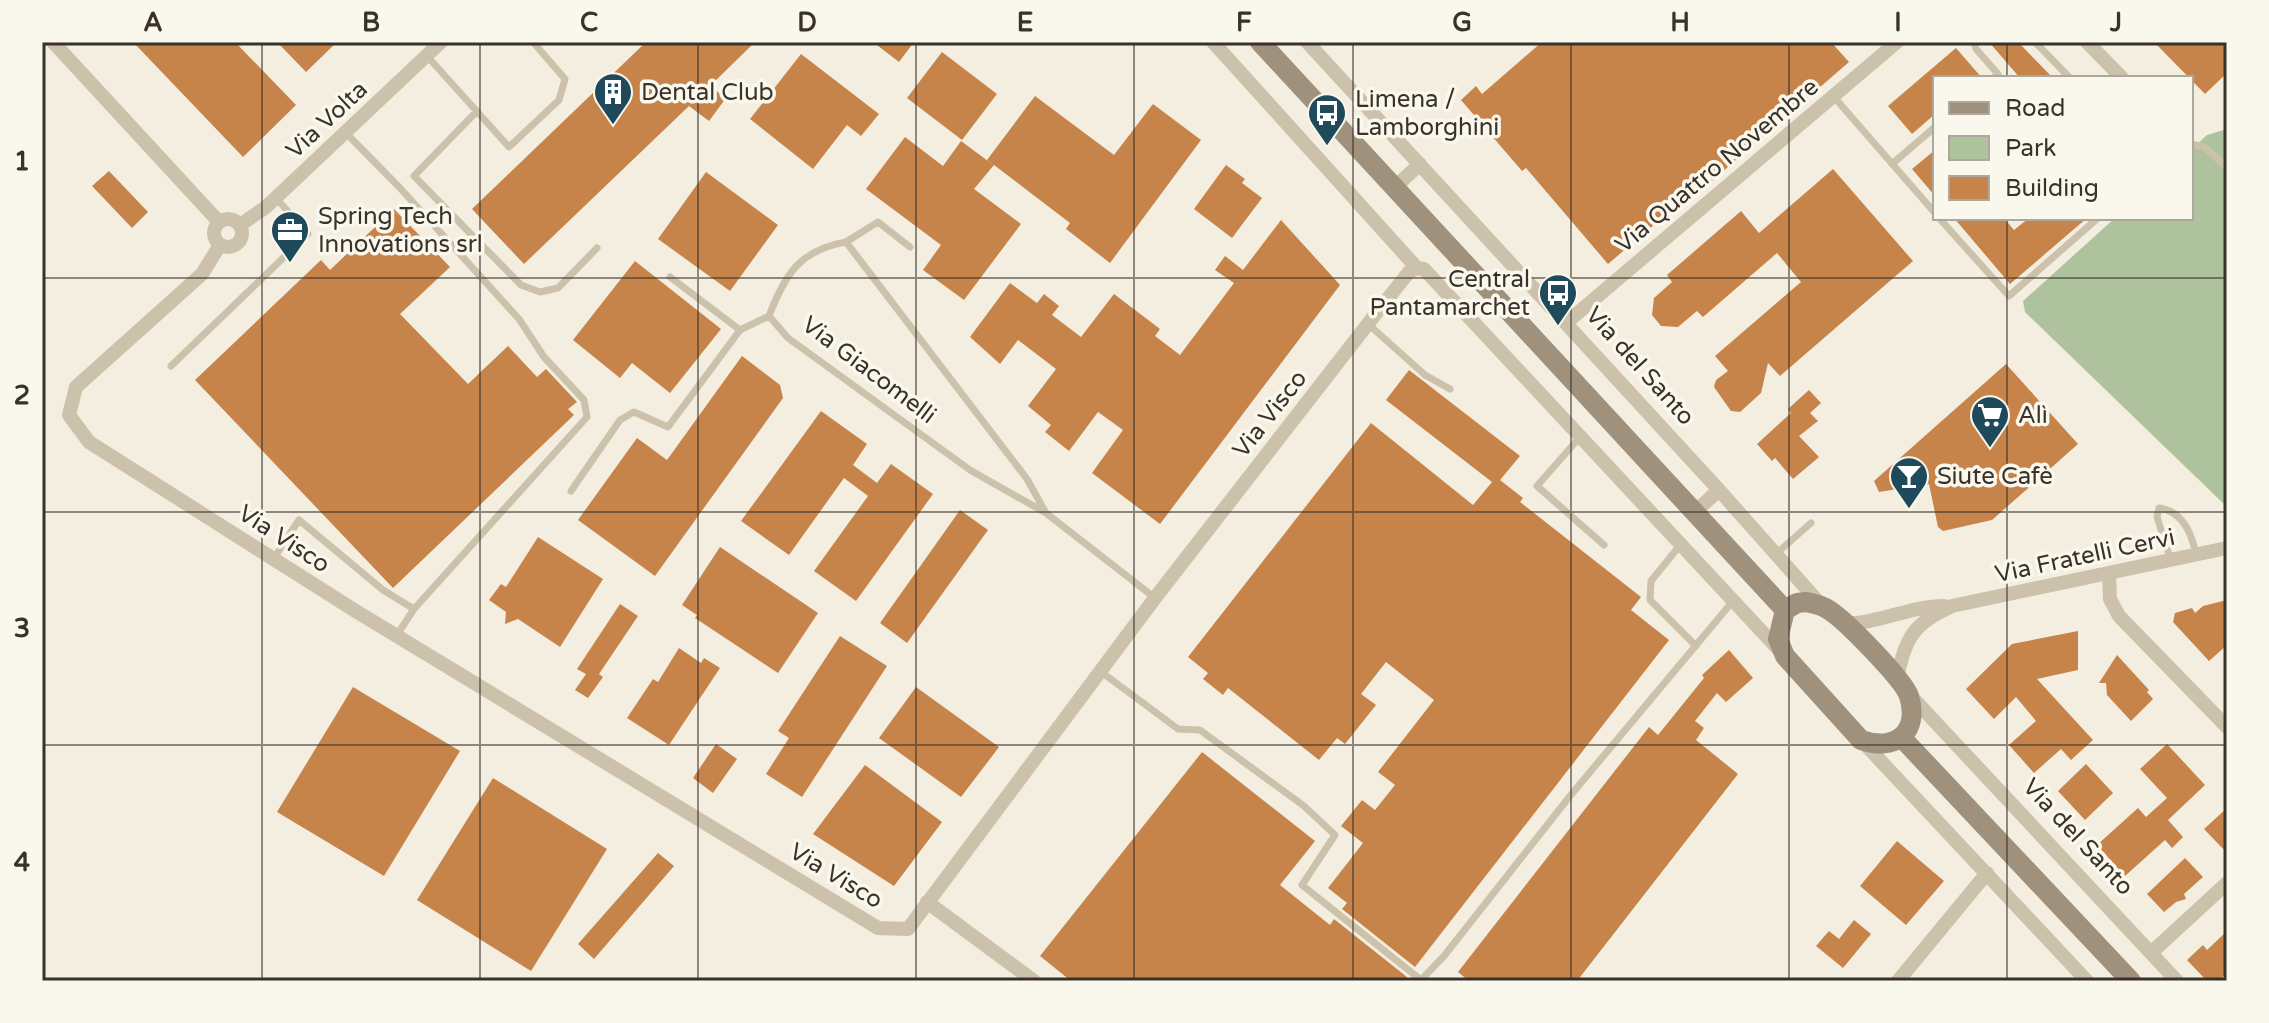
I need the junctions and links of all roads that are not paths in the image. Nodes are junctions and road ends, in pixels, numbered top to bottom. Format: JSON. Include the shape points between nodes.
{"nodes":[{"id":1,"x":53,"y":42,"type":"edge"},
{"id":2,"x":441,"y":42,"type":"edge"},
{"id":3,"x":533,"y":42,"type":"edge"},
{"id":4,"x":1213,"y":42,"type":"edge"},
{"id":5,"x":1260,"y":42,"type":"edge"},
{"id":6,"x":1307,"y":42,"type":"edge"},
{"id":7,"x":1897,"y":42,"type":"edge"},
{"id":8,"x":1974,"y":42,"type":"edge"},
{"id":9,"x":2035,"y":42,"type":"edge"},
{"id":10,"x":2087,"y":42,"type":"edge"},
{"id":11,"x":426,"y":56,"type":"junction"},
{"id":12,"x":1996,"y":76,"type":"edge"},
{"id":13,"x":2068,"y":76,"type":"edge"},
{"id":14,"x":2120,"y":76,"type":"edge"},
{"id":15,"x":1834,"y":97,"type":"junction"},
{"id":16,"x":477,"y":111,"type":"junction"},
{"id":17,"x":1933,"y":129,"type":"edge"},
{"id":18,"x":345,"y":132,"type":"junction"},
{"id":19,"x":2193,"y":144,"type":"edge"},
{"id":20,"x":1420,"y":164,"type":"junction"},
{"id":21,"x":1892,"y":164,"type":"junction"},
{"id":22,"x":2227,"y":167,"type":"edge"},
{"id":23,"x":1395,"y":187,"type":"junction"},
{"id":24,"x":276,"y":198,"type":"junction"},
{"id":25,"x":1933,"y":211,"type":"edge"},
{"id":26,"x":1941,"y":220,"type":"edge"},
{"id":27,"x":2096,"y":220,"type":"edge"},
{"id":28,"x":219,"y":222,"type":"junction"},
{"id":29,"x":240,"y":225,"type":"junction"},
{"id":30,"x":846,"y":242,"type":"junction"},
{"id":31,"x":220,"y":245,"type":"junction"},
{"id":32,"x":910,"y":247,"type":"dead end"},
{"id":33,"x":597,"y":248,"type":"dead end"},
{"id":34,"x":1417,"y":268,"type":"junction"},
{"id":35,"x":670,"y":277,"type":"dead end"},
{"id":36,"x":769,"y":316,"type":"junction"},
{"id":37,"x":1566,"y":323,"type":"junction"},
{"id":38,"x":1368,"y":324,"type":"junction"},
{"id":39,"x":740,"y":330,"type":"junction"},
{"id":40,"x":171,"y":366,"type":"dead end"},
{"id":41,"x":76,"y":387,"type":"joint"},
{"id":42,"x":1450,"y":389,"type":"dead end"},
{"id":43,"x":1580,"y":437,"type":"junction"},
{"id":44,"x":1719,"y":490,"type":"junction"},
{"id":45,"x":571,"y":491,"type":"dead end"},
{"id":46,"x":1695,"y":512,"type":"junction"},
{"id":47,"x":1046,"y":513,"type":"junction"},
{"id":48,"x":1811,"y":523,"type":"dead end"},
{"id":49,"x":1681,"y":544,"type":"junction"},
{"id":50,"x":1604,"y":545,"type":"dead end"},
{"id":51,"x":2227,"y":548,"type":"edge"},
{"id":52,"x":1776,"y":554,"type":"junction"},
{"id":53,"x":2196,"y":555,"type":"junction"},
{"id":54,"x":274,"y":558,"type":"junction"},
{"id":55,"x":2171,"y":561,"type":"junction"},
{"id":56,"x":2109,"y":573,"type":"junction"},
{"id":57,"x":1155,"y":598,"type":"junction"},
{"id":58,"x":1734,"y":600,"type":"junction"},
{"id":59,"x":1821,"y":605,"type":"junction"},
{"id":60,"x":1952,"y":606,"type":"junction"},
{"id":61,"x":414,"y":609,"type":"junction"},
{"id":62,"x":1785,"y":610,"type":"junction"},
{"id":63,"x":1844,"y":623,"type":"junction"},
{"id":64,"x":396,"y":635,"type":"junction"},
{"id":65,"x":1696,"y":646,"type":"junction"},
{"id":66,"x":1785,"y":656,"type":"junction"},
{"id":67,"x":1100,"y":671,"type":"junction"},
{"id":68,"x":1903,"y":686,"type":"junction"},
{"id":69,"x":2227,"y":727,"type":"edge"},
{"id":70,"x":1902,"y":738,"type":"junction"},
{"id":71,"x":1861,"y":740,"type":"junction"},
{"id":72,"x":1987,"y":873,"type":"junction"},
{"id":73,"x":2227,"y":883,"type":"edge"},
{"id":74,"x":927,"y":902,"type":"junction"},
{"id":75,"x":2151,"y":953,"type":"junction"},
{"id":76,"x":1034,"y":981,"type":"edge"},
{"id":77,"x":1898,"y":981,"type":"edge"},
{"id":78,"x":2087,"y":981,"type":"edge"},
{"id":79,"x":2131,"y":981,"type":"edge"},
{"id":80,"x":2177,"y":981,"type":"edge"}],
"edges":[{"from":1,"to":28,"type":"street"},
{"from":2,"to":11,"type":"street","name":"Via Volta"},
{"from":3,"to":16,"type":"lane","via":[[565,79],[559,100],[509,147]]},
{"from":4,"to":34,"type":"street"},
{"from":5,"to":23,"type":"street"},
{"from":6,"to":20,"type":"street","name":"Via del Santo"},
{"from":7,"to":15,"type":"street","name":"Via Quattro Novembre"},
{"from":8,"to":12,"type":"lane"},
{"from":9,"to":13,"type":"lane"},
{"from":10,"to":14,"type":"street"},
{"from":11,"to":16,"type":"lane"},
{"from":11,"to":18,"type":"street","name":"Via Volta"},
{"from":15,"to":21,"type":"lane"},
{"from":15,"to":37,"type":"street","name":"Via Quattro Novembre"},
{"from":16,"to":33,"type":"lane","via":[[414,176],[521,285],[540,292],[558,288]]},
{"from":17,"to":21,"type":"lane"},
{"from":18,"to":24,"type":"street","name":"Via Volta"},
{"from":18,"to":61,"type":"lane","via":[[519,319],[544,357],[584,400],[587,417]]},
{"from":19,"to":22,"type":"lane"},
{"from":20,"to":23,"type":"street"},
{"from":20,"to":37,"type":"street","name":"Via del Santo"},
{"from":21,"to":25,"type":"lane"},
{"from":23,"to":46,"type":"street"},
{"from":24,"to":29,"type":"street","name":"Via Volta"},
{"from":24,"to":40,"type":"lane","via":[[308,234]]},
{"from":26,"to":27,"type":"lane","via":[[2009,296]]},
{"from":28,"to":29,"type":"street","via":[[230,219]]},
{"from":28,"to":31,"type":"street","via":[[214,234]]},
{"from":29,"to":31,"type":"street","name":"Via Volta","via":[[240,241],[231,247]]},
{"from":30,"to":32,"type":"lane","via":[[878,222]]},
{"from":30,"to":36,"type":"lane","name":"Via Giacomelli","via":[[825,246],[800,261],[782,284]]},
{"from":30,"to":47,"type":"lane","name":"Via Giacomelli","via":[[1027,479]]},
{"from":31,"to":41,"type":"street","name":"Via Volta","via":[[202,274]]},
{"from":34,"to":38,"type":"street","name":"Via Visco"},
{"from":34,"to":43,"type":"street","via":[[1424,269]]},
{"from":35,"to":39,"type":"lane"},
{"from":36,"to":39,"type":"lane"},
{"from":36,"to":47,"type":"lane","name":"Via Giacomelli","via":[[788,338],[970,470]]},
{"from":37,"to":44,"type":"street","name":"Via del Santo"},
{"from":38,"to":42,"type":"lane","via":[[1425,375]]},
{"from":38,"to":57,"type":"street","name":"Via Visco"},
{"from":39,"to":45,"type":"lane","via":[[668,427],[634,412],[620,420]]},
{"from":41,"to":54,"type":"street","name":"Via Visco","via":[[69,415],[89,442]]},
{"from":43,"to":49,"type":"street"},
{"from":43,"to":50,"type":"lane","via":[[1537,486]]},
{"from":44,"to":46,"type":"street"},
{"from":44,"to":52,"type":"street","name":"Via del Santo"},
{"from":46,"to":62,"type":"street"},
{"from":47,"to":57,"type":"lane","name":"Via Giacomelli"},
{"from":48,"to":52,"type":"lane"},
{"from":49,"to":58,"type":"street"},
{"from":49,"to":65,"type":"lane","via":[[1651,581],[1650,600]]},
{"from":51,"to":53,"type":"street","name":"Via Fratelli Cervi"},
{"from":52,"to":59,"type":"street","name":"Via del Santo"},
{"from":53,"to":55,"type":"street","name":"Via Fratelli Cervi"},
{"from":53,"to":55,"type":"lane","via":[[2191,530],[2159,508]]},
{"from":54,"to":61,"type":"lane","via":[[299,520]]},
{"from":54,"to":64,"type":"street","name":"Via Visco"},
{"from":55,"to":56,"type":"street","name":"Via Fratelli Cervi"},
{"from":56,"to":60,"type":"street","name":"Via Fratelli Cervi"},
{"from":56,"to":69,"type":"street","via":[[2110,599],[2119,616]]},
{"from":57,"to":67,"type":"street","name":"Via Visco"},
{"from":58,"to":65,"type":"lane"},
{"from":58,"to":66,"type":"street"},
{"from":59,"to":62,"type":"street","via":[[1797,603]]},
{"from":59,"to":63,"type":"street","name":"Via del Santo"},
{"from":60,"to":63,"type":"street","name":"Via Fratelli Cervi","via":[[1924,606],[1861,624]]},
{"from":60,"to":68,"type":"street","name":"Via Fratelli Cervi","via":[[1922,622],[1907,639]]},
{"from":61,"to":64,"type":"lane"},
{"from":62,"to":66,"type":"street","via":[[1778,639]]},
{"from":63,"to":68,"type":"street","name":"Via del Santo"},
{"from":64,"to":74,"type":"street","name":"Via Visco","via":[[878,928],[908,929]]},
{"from":65,"to":67,"type":"lane","via":[[1421,980],[1302,885],[1335,835],[1200,730],[1178,729]]},
{"from":66,"to":71,"type":"street"},
{"from":67,"to":74,"type":"street","name":"Via Visco"},
{"from":68,"to":70,"type":"street","via":[[1911,708]]},
{"from":68,"to":75,"type":"street","name":"Via del Santo"},
{"from":70,"to":71,"type":"street","via":[[1874,745]]},
{"from":70,"to":79,"type":"street"},
{"from":71,"to":72,"type":"street"},
{"from":72,"to":77,"type":"street"},
{"from":72,"to":78,"type":"street"},
{"from":73,"to":75,"type":"street"},
{"from":74,"to":76,"type":"street"},
{"from":75,"to":80,"type":"street","name":"Via del Santo"}]}
